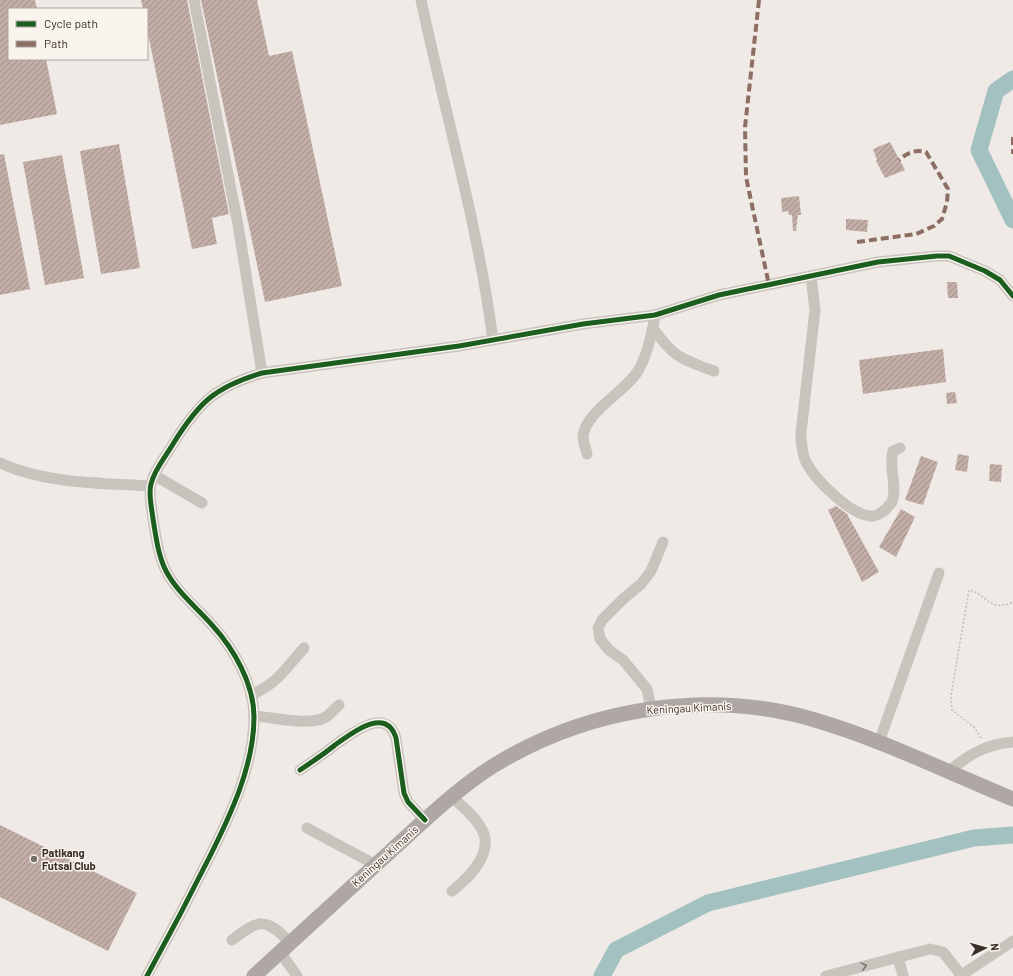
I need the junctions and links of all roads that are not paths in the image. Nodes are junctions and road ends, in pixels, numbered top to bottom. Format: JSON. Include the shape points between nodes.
{"nodes":[{"id":1,"x":194,"y":0,"type":"edge"},
{"id":2,"x":421,"y":0,"type":"edge"},
{"id":3,"x":811,"y":276,"type":"junction"},
{"id":4,"x":1013,"y":296,"type":"edge"},
{"id":5,"x":655,"y":315,"type":"junction"},
{"id":6,"x":653,"y":328,"type":"junction"},
{"id":7,"x":493,"y":340,"type":"junction"},
{"id":8,"x":714,"y":371,"type":"dead end"},
{"id":9,"x":262,"y":374,"type":"junction"},
{"id":10,"x":900,"y":448,"type":"dead end"},
{"id":11,"x":587,"y":454,"type":"dead end"},
{"id":12,"x":0,"y":463,"type":"edge"},
{"id":13,"x":152,"y":480,"type":"junction"},
{"id":14,"x":202,"y":503,"type":"dead end"},
{"id":15,"x":663,"y":542,"type":"dead end"},
{"id":16,"x":939,"y":573,"type":"dead end"},
{"id":17,"x":304,"y":648,"type":"dead end"},
{"id":18,"x":251,"y":695,"type":"junction"},
{"id":19,"x":339,"y":705,"type":"dead end"},
{"id":20,"x":651,"y":708,"type":"junction"},
{"id":21,"x":254,"y":716,"type":"junction"},
{"id":22,"x":879,"y":742,"type":"junction"},
{"id":23,"x":1013,"y":742,"type":"edge"},
{"id":24,"x":300,"y":770,"type":"dead end"},
{"id":25,"x":948,"y":772,"type":"junction"},
{"id":26,"x":452,"y":798,"type":"junction"},
{"id":27,"x":1009,"y":798,"type":"edge"},
{"id":28,"x":425,"y":820,"type":"junction"},
{"id":29,"x":307,"y":828,"type":"dead end"},
{"id":30,"x":376,"y":865,"type":"junction"},
{"id":31,"x":452,"y":891,"type":"dead end"},
{"id":32,"x":232,"y":940,"type":"dead end"},
{"id":33,"x":1013,"y":941,"type":"edge"},
{"id":34,"x":285,"y":947,"type":"junction"},
{"id":35,"x":898,"y":957,"type":"junction"},
{"id":36,"x":147,"y":976,"type":"edge"},
{"id":37,"x":254,"y":976,"type":"edge"},
{"id":38,"x":297,"y":976,"type":"edge"},
{"id":39,"x":826,"y":976,"type":"edge"},
{"id":40,"x":903,"y":976,"type":"edge"},
{"id":41,"x":960,"y":976,"type":"edge"}],
"edges":[{"from":1,"to":9,"type":"street","via":[[238,225]]},
{"from":2,"to":7,"type":"street","via":[[458,157],[489,308]]},
{"from":3,"to":4,"type":"street","via":[[878,262],[949,256],[1000,280]]},
{"from":3,"to":5,"type":"street","via":[[719,295]]},
{"from":3,"to":10,"type":"street","via":[[815,310],[801,433],[806,463],[835,496],[859,514],[872,517],[883,512],[892,502],[891,456]]},
{"from":5,"to":6,"type":"street"},
{"from":5,"to":7,"type":"street","via":[[583,324]]},
{"from":6,"to":8,"type":"street","via":[[667,348],[679,358]]},
{"from":6,"to":11,"type":"street","via":[[651,340],[638,371],[597,412],[585,428],[583,437]]},
{"from":7,"to":9,"type":"street"},
{"from":9,"to":13,"type":"street","via":[[242,379],[216,391],[200,405]]},
{"from":12,"to":13,"type":"street","via":[[23,472],[64,479]]},
{"from":13,"to":14,"type":"street"},
{"from":13,"to":18,"type":"street","via":[[156,538],[165,570],[227,643],[239,663]]},
{"from":15,"to":20,"type":"street","via":[[651,571],[641,584],[602,620],[598,628],[600,639],[609,650],[623,660],[647,688]]},
{"from":16,"to":22,"type":"street"},
{"from":17,"to":18,"type":"street","via":[[278,678],[266,688]]},
{"from":18,"to":21,"type":"street"},
{"from":19,"to":21,"type":"street","via":[[327,716],[318,719]]},
{"from":20,"to":22,"type":"main road","name":"Keningau Kimanis","via":[[732,704],[762,708],[815,720]]},
{"from":20,"to":26,"type":"main road","name":"Keningau Kimanis","via":[[603,718],[536,742],[490,767]]},
{"from":21,"to":36,"type":"street","via":[[252,744],[232,812]]},
{"from":22,"to":25,"type":"main road","name":"Keningau Kimanis"},
{"from":23,"to":25,"type":"street","via":[[974,751]]},
{"from":24,"to":28,"type":"street","via":[[363,726],[386,724],[394,730],[404,793],[408,802]]},
{"from":25,"to":27,"type":"main road","name":"Keningau Kimanis"},
{"from":26,"to":28,"type":"main road","name":"Keningau Kimanis"},
{"from":26,"to":31,"type":"street","via":[[479,825],[485,838],[483,855],[474,870]]},
{"from":28,"to":30,"type":"main road","name":"Keningau Kimanis"},
{"from":29,"to":30,"type":"street"},
{"from":30,"to":34,"type":"main road","name":"Keningau Kimanis"},
{"from":32,"to":34,"type":"street","via":[[254,925],[269,924],[277,929]]},
{"from":33,"to":41,"type":"street"},
{"from":34,"to":37,"type":"main road","name":"Keningau Kimanis"},
{"from":34,"to":38,"type":"street"},
{"from":39,"to":35,"type":"street","one_way":true},
{"from":35,"to":40,"type":"street"},
{"from":35,"to":41,"type":"street","via":[[938,949]]}]}
